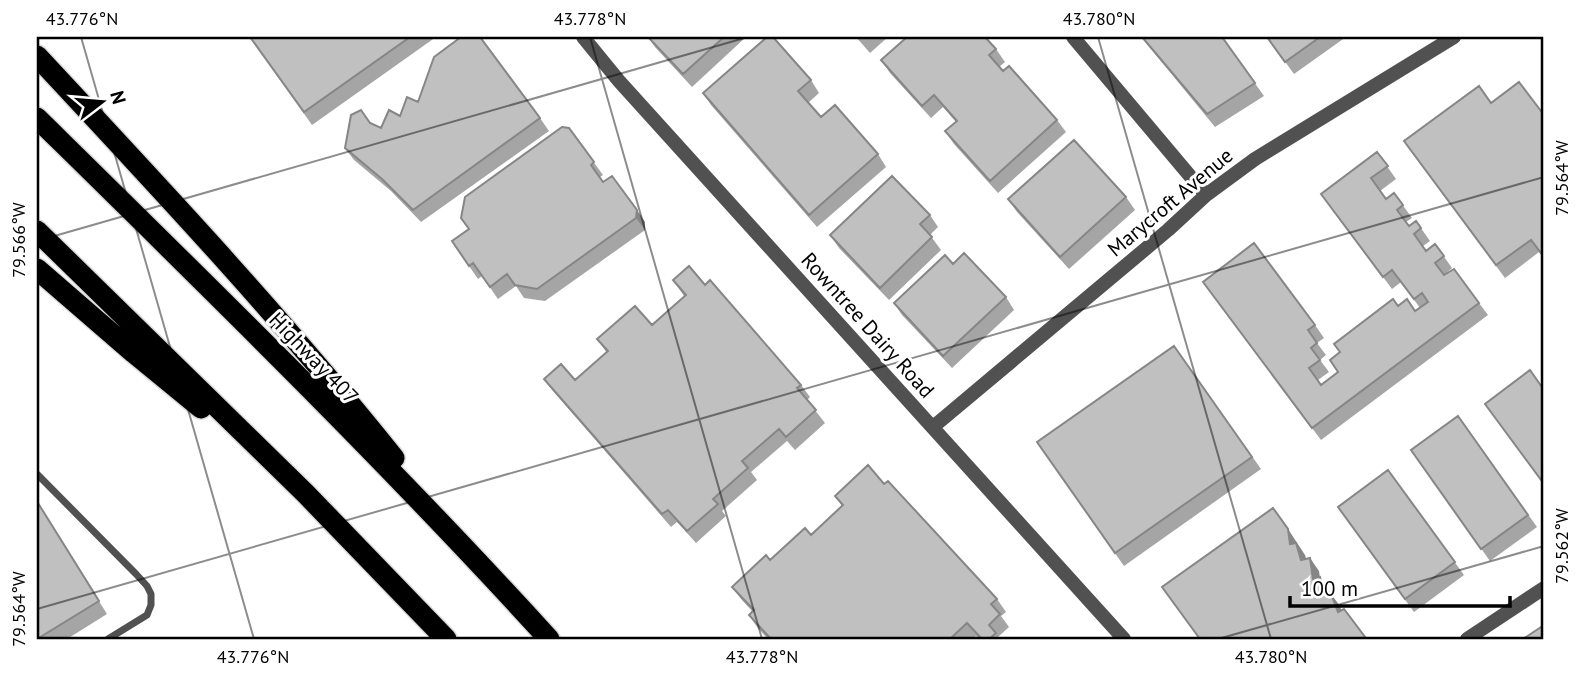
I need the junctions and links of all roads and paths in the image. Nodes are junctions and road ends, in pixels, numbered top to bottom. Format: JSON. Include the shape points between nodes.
{"nodes":[{"id":1,"x":583,"y":37,"type":"edge"},
{"id":2,"x":1073,"y":37,"type":"edge"},
{"id":3,"x":1454,"y":37,"type":"edge"},
{"id":4,"x":37,"y":56,"type":"edge"},
{"id":5,"x":37,"y":118,"type":"edge"},
{"id":6,"x":1206,"y":195,"type":"junction"},
{"id":7,"x":37,"y":231,"type":"edge"},
{"id":8,"x":37,"y":269,"type":"edge"},
{"id":9,"x":933,"y":428,"type":"junction"},
{"id":10,"x":37,"y":474,"type":"edge"},
{"id":11,"x":306,"y":494,"type":"junction"},
{"id":12,"x":470,"y":552,"type":"junction"},
{"id":13,"x":1544,"y":588,"type":"edge"},
{"id":14,"x":108,"y":639,"type":"edge"},
{"id":15,"x":446,"y":639,"type":"edge"},
{"id":16,"x":549,"y":639,"type":"edge"},
{"id":17,"x":1124,"y":639,"type":"edge"},
{"id":18,"x":1467,"y":639,"type":"edge"}],
"edges":[{"from":1,"to":9,"type":"street","name":"Rowntree Dairy Road"},
{"from":2,"to":6,"type":"street"},
{"from":3,"to":6,"type":"street","name":"Marycroft Avenue","via":[[1255,159]]},
{"from":4,"to":12,"type":"highway","via":[[314,359]]},
{"from":5,"to":12,"type":"highway","name":"Highway 407"},
{"from":6,"to":9,"type":"street","name":"Marycroft Avenue"},
{"from":7,"to":11,"type":"highway"},
{"from":8,"to":11,"type":"highway"},
{"from":9,"to":17,"type":"street","name":"Rowntree Dairy Road"},
{"from":10,"to":14,"type":"lane","via":[[151,594],[147,615]]},
{"from":11,"to":15,"type":"highway"},
{"from":12,"to":16,"type":"highway","name":"Highway 407"},
{"from":13,"to":18,"type":"street"}]}
